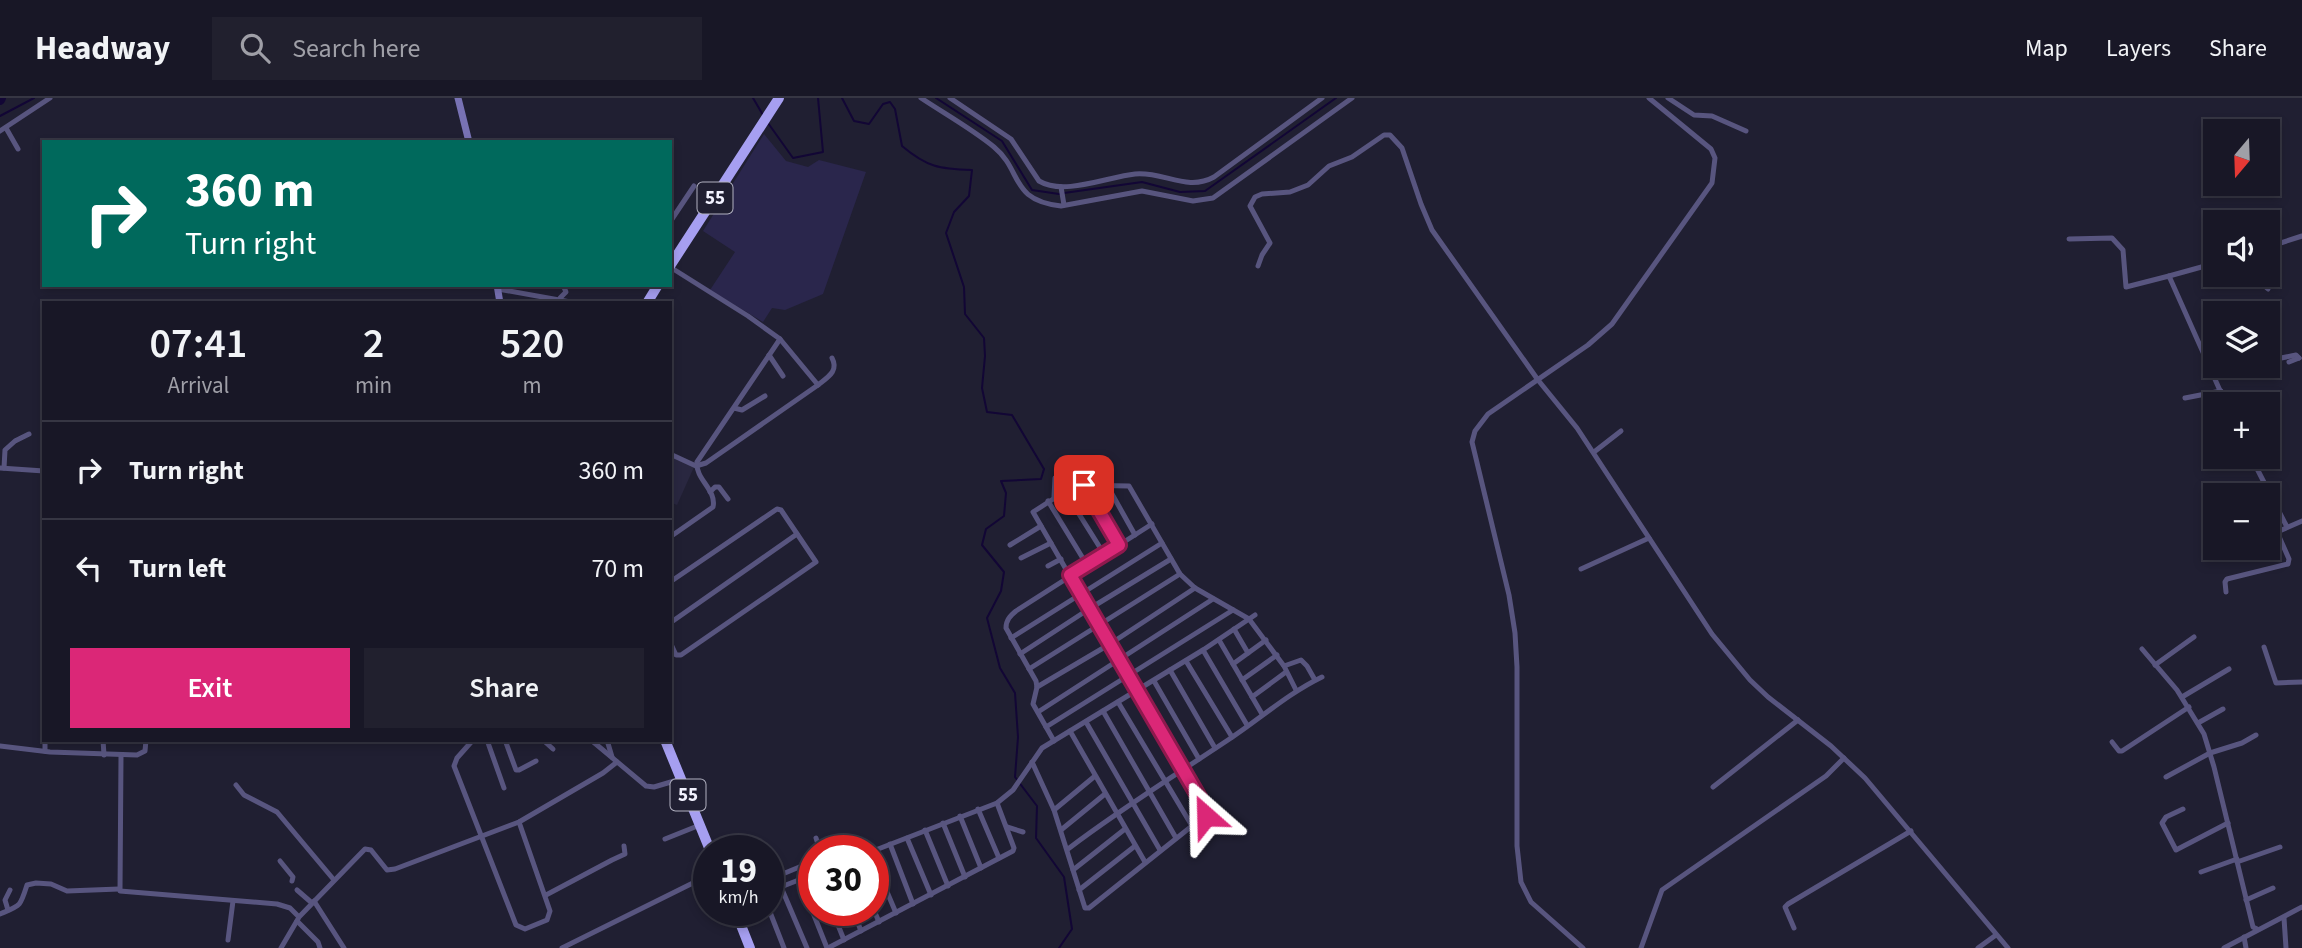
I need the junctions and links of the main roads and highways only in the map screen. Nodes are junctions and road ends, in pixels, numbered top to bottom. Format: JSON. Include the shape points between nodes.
{"nodes":[{"id":1,"x":458,"y":98,"type":"edge"},
{"id":2,"x":779,"y":98,"type":"edge"},
{"id":3,"x":468,"y":140,"type":"edge"},
{"id":4,"x":672,"y":263,"type":"edge"},
{"id":5,"x":666,"y":742,"type":"edge"},
{"id":6,"x":704,"y":835,"type":"edge"},
{"id":7,"x":741,"y":926,"type":"edge"},
{"id":8,"x":750,"y":948,"type":"edge"}],
"edges":[{"from":1,"to":3,"type":"main road"},
{"from":2,"to":4,"type":"highway","number":"55"},
{"from":5,"to":6,"type":"highway","number":"55"},
{"from":7,"to":8,"type":"highway"}]}
